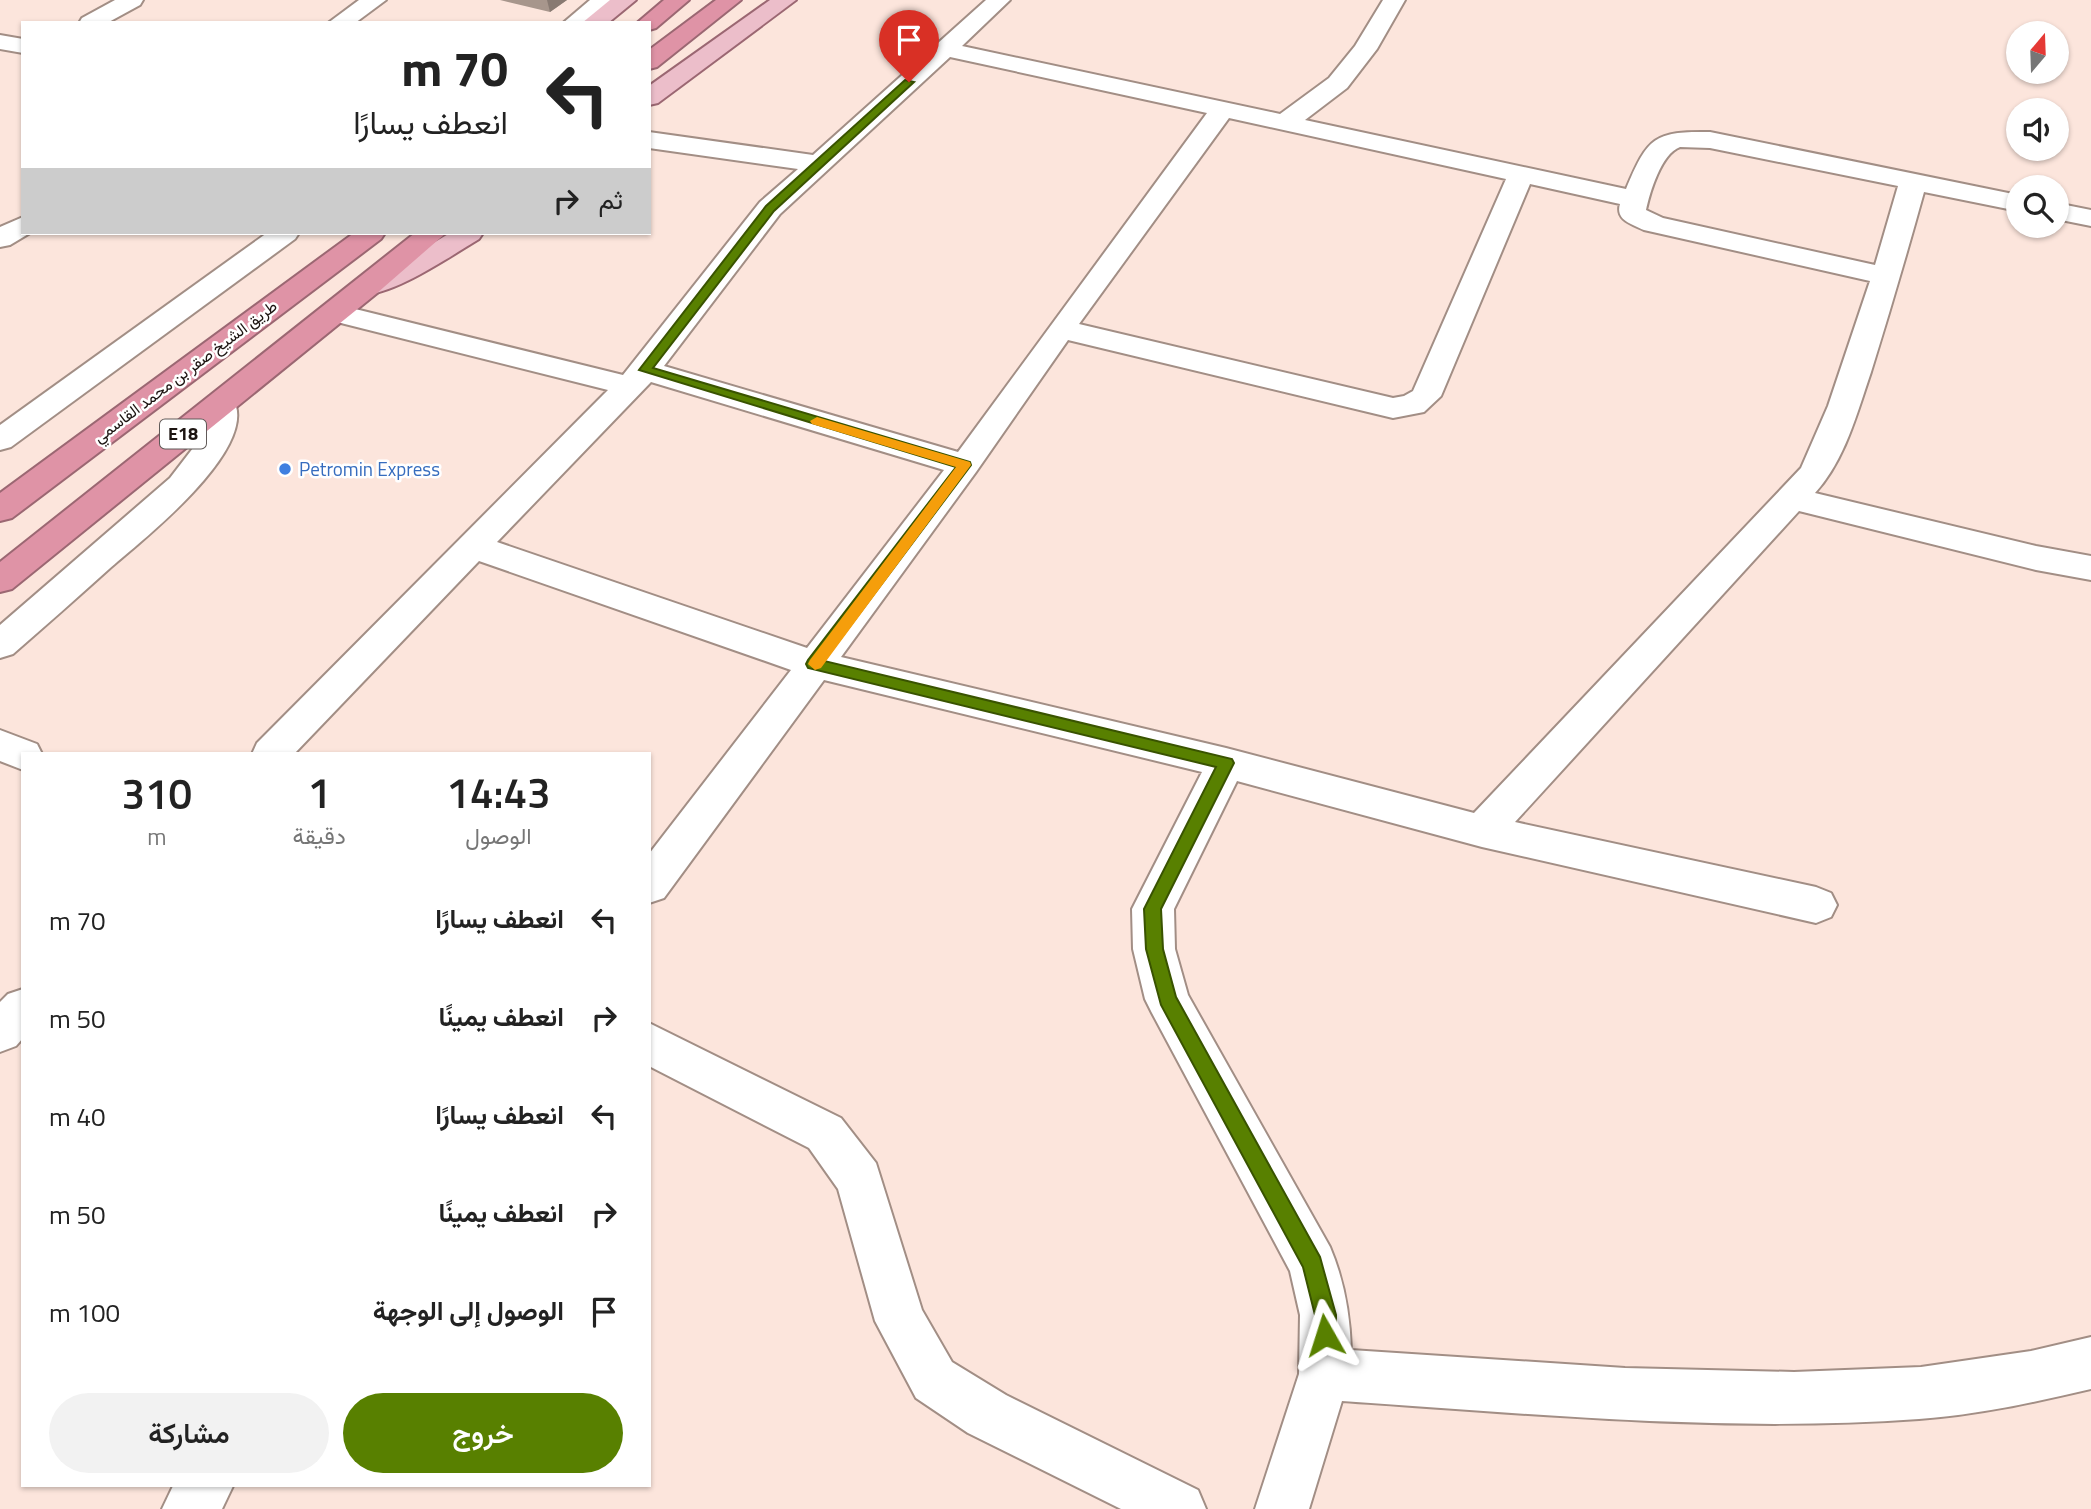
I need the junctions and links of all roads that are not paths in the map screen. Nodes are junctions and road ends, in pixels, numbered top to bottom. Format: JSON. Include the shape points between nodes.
{"nodes":[{"id":1,"x":132,"y":0,"type":"edge"},
{"id":2,"x":375,"y":0,"type":"edge"},
{"id":3,"x":605,"y":0,"type":"edge"},
{"id":4,"x":625,"y":0,"type":"edge"},
{"id":5,"x":678,"y":0,"type":"edge"},
{"id":6,"x":730,"y":0,"type":"edge"},
{"id":7,"x":785,"y":0,"type":"edge"},
{"id":8,"x":999,"y":0,"type":"edge"},
{"id":9,"x":1394,"y":0,"type":"edge"},
{"id":10,"x":94,"y":21,"type":"edge"},
{"id":11,"x":343,"y":21,"type":"edge"},
{"id":12,"x":576,"y":21,"type":"edge"},
{"id":13,"x":596,"y":21,"type":"edge"},
{"id":14,"x":651,"y":21,"type":"edge"},
{"id":15,"x":0,"y":42,"type":"edge"},
{"id":16,"x":21,"y":46,"type":"edge"},
{"id":17,"x":945,"y":49,"type":"junction"},
{"id":18,"x":651,"y":60,"type":"edge"},
{"id":19,"x":651,"y":97,"type":"edge"},
{"id":20,"x":1223,"y":109,"type":"junction"},
{"id":21,"x":1284,"y":123,"type":"junction"},
{"id":22,"x":651,"y":140,"type":"edge"},
{"id":23,"x":818,"y":164,"type":"junction"},
{"id":24,"x":1521,"y":174,"type":"junction"},
{"id":25,"x":1913,"y":182,"type":"junction"},
{"id":26,"x":1636,"y":199,"type":"junction"},
{"id":27,"x":2006,"y":201,"type":"edge"},
{"id":28,"x":2069,"y":214,"type":"edge"},
{"id":29,"x":2091,"y":218,"type":"edge"},
{"id":30,"x":21,"y":226,"type":"edge"},
{"id":31,"x":282,"y":235,"type":"edge"},
{"id":32,"x":368,"y":235,"type":"edge"},
{"id":33,"x":430,"y":235,"type":"edge"},
{"id":34,"x":466,"y":235,"type":"edge"},
{"id":35,"x":0,"y":239,"type":"edge"},
{"id":36,"x":1887,"y":276,"type":"junction"},
{"id":37,"x":366,"y":288,"type":"junction"},
{"id":38,"x":335,"y":313,"type":"junction"},
{"id":39,"x":1061,"y":329,"type":"junction"},
{"id":40,"x":637,"y":378,"type":"junction"},
{"id":41,"x":221,"y":404,"type":"junction"},
{"id":42,"x":2,"y":436,"type":"edge"},
{"id":43,"x":965,"y":465,"type":"junction"},
{"id":44,"x":1791,"y":498,"type":"junction"},
{"id":45,"x":0,"y":510,"type":"edge"},
{"id":46,"x":475,"y":547,"type":"junction"},
{"id":47,"x":2091,"y":568,"type":"edge"},
{"id":48,"x":0,"y":580,"type":"edge"},
{"id":49,"x":0,"y":645,"type":"edge"},
{"id":50,"x":813,"y":664,"type":"junction"},
{"id":51,"x":0,"y":745,"type":"edge"},
{"id":52,"x":273,"y":752,"type":"edge"},
{"id":53,"x":21,"y":754,"type":"edge"},
{"id":54,"x":1226,"y":763,"type":"junction"},
{"id":55,"x":1482,"y":831,"type":"junction"},
{"id":56,"x":651,"y":883,"type":"edge"},
{"id":57,"x":1816,"y":905,"type":"dead end"},
{"id":58,"x":21,"y":1010,"type":"edge"},
{"id":59,"x":0,"y":1032,"type":"edge"},
{"id":60,"x":651,"y":1044,"type":"edge"},
{"id":61,"x":2091,"y":1363,"type":"edge"},
{"id":62,"x":1325,"y":1374,"type":"junction"},
{"id":63,"x":205,"y":1487,"type":"edge"},
{"id":64,"x":189,"y":1509,"type":"edge"},
{"id":65,"x":1180,"y":1509,"type":"edge"},
{"id":66,"x":1282,"y":1509,"type":"edge"}],
"edges":[{"from":1,"to":10,"type":"street"},
{"from":2,"to":11,"type":"street"},
{"from":3,"to":12,"type":"street"},
{"from":4,"to":13,"type":"main road"},
{"from":5,"to":14,"type":"highway"},
{"from":6,"to":18,"type":"highway"},
{"from":7,"to":19,"type":"main road"},
{"from":8,"to":17,"type":"street"},
{"from":9,"to":21,"type":"street","via":[[1338,83]]},
{"from":15,"to":16,"type":"street"},
{"from":17,"to":20,"type":"street"},
{"from":17,"to":23,"type":"street"},
{"from":20,"to":21,"type":"street"},
{"from":20,"to":39,"type":"street"},
{"from":21,"to":24,"type":"street"},
{"from":22,"to":23,"type":"street"},
{"from":23,"to":40,"type":"street","via":[[770,208]]},
{"from":24,"to":26,"type":"street"},
{"from":24,"to":39,"type":"street","via":[[1426,396],[1413,405],[1393,408]]},
{"from":25,"to":26,"type":"street","via":[[1710,140],[1669,141],[1659,148]]},
{"from":25,"to":27,"type":"street"},
{"from":25,"to":36,"type":"street"},
{"from":26,"to":36,"type":"street","via":[[1633,214],[1654,224]]},
{"from":28,"to":29,"type":"street"},
{"from":30,"to":35,"type":"street"},
{"from":31,"to":42,"type":"street"},
{"from":32,"to":45,"type":"highway","name":"طريق الشيخ صقر بن محمد القاسمي","number":"E18"},
{"from":33,"to":37,"type":"highway","number":"E18"},
{"from":34,"to":37,"type":"main road","via":[[417,265]]},
{"from":36,"to":44,"type":"street","via":[[1831,444],[1814,474]]},
{"from":37,"to":38,"type":"highway","number":"E18"},
{"from":38,"to":40,"type":"street"},
{"from":38,"to":41,"type":"highway","number":"E18"},
{"from":39,"to":43,"type":"street"},
{"from":40,"to":43,"type":"street"},
{"from":40,"to":46,"type":"street"},
{"from":41,"to":48,"type":"highway","number":"E18"},
{"from":41,"to":49,"type":"street","via":[[223,421],[218,436],[197,470]]},
{"from":43,"to":50,"type":"street"},
{"from":44,"to":47,"type":"street"},
{"from":44,"to":55,"type":"street"},
{"from":46,"to":50,"type":"street"},
{"from":46,"to":52,"type":"street"},
{"from":50,"to":54,"type":"street"},
{"from":50,"to":56,"type":"street"},
{"from":51,"to":53,"type":"street"},
{"from":54,"to":55,"type":"street"},
{"from":54,"to":62,"type":"street","via":[[1153,909],[1154,949],[1167,999],[1312,1264],[1325,1315]]},
{"from":55,"to":57,"type":"street"},
{"from":58,"to":59,"type":"street"},
{"from":60,"to":65,"type":"street","via":[[825,1133],[859,1179],[900,1321],[934,1380],[987,1414]]},
{"from":61,"to":62,"type":"street","via":[[1922,1393],[1794,1398],[1625,1394]]},
{"from":62,"to":66,"type":"street"},
{"from":63,"to":64,"type":"street"}]}
